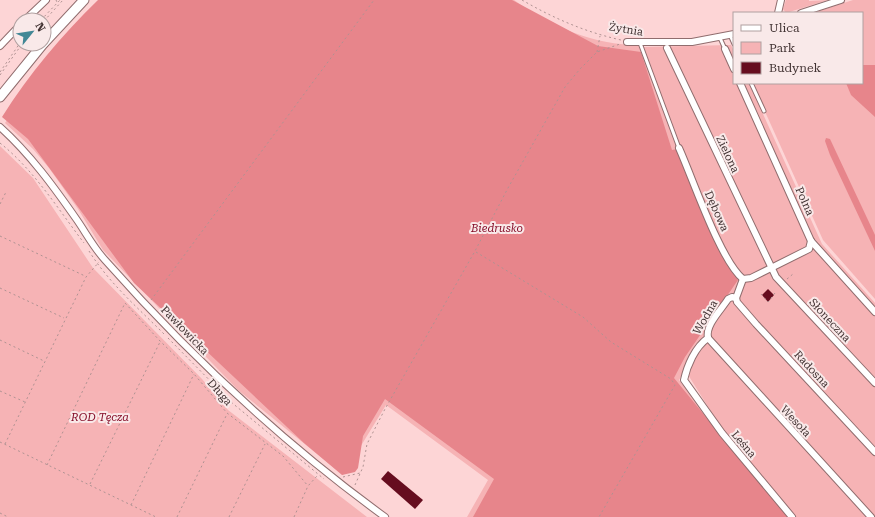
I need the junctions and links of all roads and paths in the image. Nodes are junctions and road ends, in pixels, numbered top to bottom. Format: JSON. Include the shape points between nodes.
{"nodes":[{"id":1,"x":46,"y":0,"type":"edge"},
{"id":2,"x":56,"y":0,"type":"edge"},
{"id":3,"x":60,"y":0,"type":"edge"},
{"id":4,"x":64,"y":0,"type":"edge"},
{"id":5,"x":84,"y":0,"type":"edge"},
{"id":6,"x":374,"y":0,"type":"edge"},
{"id":7,"x":522,"y":0,"type":"edge"},
{"id":8,"x":781,"y":0,"type":"edge"},
{"id":9,"x":840,"y":0,"type":"edge"},
{"id":10,"x":57,"y":2,"type":"dead end"},
{"id":11,"x":33,"y":12,"type":"edge"},
{"id":12,"x":49,"y":12,"type":"edge"},
{"id":13,"x":52,"y":12,"type":"edge"},
{"id":14,"x":778,"y":12,"type":"edge"},
{"id":15,"x":804,"y":12,"type":"edge"},
{"id":16,"x":12,"y":33,"type":"edge"},
{"id":17,"x":52,"y":34,"type":"edge"},
{"id":18,"x":732,"y":35,"type":"edge"},
{"id":19,"x":600,"y":36,"type":"junction"},
{"id":20,"x":720,"y":38,"type":"junction"},
{"id":21,"x":627,"y":42,"type":"junction"},
{"id":22,"x":640,"y":43,"type":"junction"},
{"id":23,"x":0,"y":46,"type":"edge"},
{"id":24,"x":667,"y":48,"type":"dead end"},
{"id":25,"x":725,"y":49,"type":"joint"},
{"id":26,"x":14,"y":52,"type":"edge"},
{"id":27,"x":16,"y":52,"type":"edge"},
{"id":28,"x":36,"y":52,"type":"edge"},
{"id":29,"x":597,"y":52,"type":"junction"},
{"id":30,"x":733,"y":67,"type":"edge"},
{"id":31,"x":0,"y":72,"type":"edge"},
{"id":32,"x":0,"y":75,"type":"edge"},
{"id":33,"x":740,"y":84,"type":"edge"},
{"id":34,"x":751,"y":84,"type":"edge"},
{"id":35,"x":0,"y":97,"type":"edge"},
{"id":36,"x":764,"y":111,"type":"dead end"},
{"id":37,"x":0,"y":127,"type":"edge"},
{"id":38,"x":0,"y":143,"type":"edge"},
{"id":39,"x":679,"y":148,"type":"joint"},
{"id":40,"x":6,"y":192,"type":"dead end"},
{"id":41,"x":0,"y":204,"type":"edge"},
{"id":42,"x":0,"y":236,"type":"edge"},
{"id":43,"x":811,"y":241,"type":"junction"},
{"id":44,"x":85,"y":245,"type":"dead end"},
{"id":45,"x":89,"y":251,"type":"dead end"},
{"id":46,"x":476,"y":251,"type":"junction"},
{"id":47,"x":104,"y":258,"type":"junction"},
{"id":48,"x":97,"y":264,"type":"junction"},
{"id":49,"x":771,"y":269,"type":"junction"},
{"id":50,"x":86,"y":277,"type":"junction"},
{"id":51,"x":743,"y":279,"type":"junction"},
{"id":52,"x":0,"y":288,"type":"edge"},
{"id":53,"x":776,"y":293,"type":"dead end"},
{"id":54,"x":761,"y":294,"type":"dead end"},
{"id":55,"x":736,"y":298,"type":"junction"},
{"id":56,"x":146,"y":304,"type":"junction"},
{"id":57,"x":875,"y":312,"type":"edge"},
{"id":58,"x":64,"y":318,"type":"junction"},
{"id":59,"x":708,"y":338,"type":"junction"},
{"id":60,"x":0,"y":340,"type":"edge"},
{"id":61,"x":160,"y":341,"type":"junction"},
{"id":62,"x":44,"y":361,"type":"junction"},
{"id":63,"x":194,"y":374,"type":"junction"},
{"id":64,"x":684,"y":380,"type":"joint"},
{"id":65,"x":875,"y":383,"type":"edge"},
{"id":66,"x":0,"y":390,"type":"edge"},
{"id":67,"x":25,"y":402,"type":"junction"},
{"id":68,"x":227,"y":413,"type":"junction"},
{"id":69,"x":0,"y":442,"type":"edge"},
{"id":70,"x":5,"y":444,"type":"junction"},
{"id":71,"x":265,"y":444,"type":"junction"},
{"id":72,"x":875,"y":452,"type":"edge"},
{"id":73,"x":47,"y":465,"type":"junction"},
{"id":74,"x":323,"y":469,"type":"junction"},
{"id":75,"x":361,"y":472,"type":"junction"},
{"id":76,"x":335,"y":479,"type":"junction"},
{"id":77,"x":355,"y":484,"type":"dead end"},
{"id":78,"x":90,"y":485,"type":"junction"},
{"id":79,"x":308,"y":486,"type":"junction"},
{"id":80,"x":131,"y":505,"type":"junction"},
{"id":81,"x":0,"y":513,"type":"edge"},
{"id":82,"x":8,"y":517,"type":"edge"},
{"id":83,"x":156,"y":517,"type":"edge"},
{"id":84,"x":177,"y":517,"type":"edge"},
{"id":85,"x":229,"y":517,"type":"edge"},
{"id":86,"x":294,"y":517,"type":"edge"},
{"id":87,"x":385,"y":517,"type":"edge"},
{"id":88,"x":599,"y":517,"type":"edge"},
{"id":89,"x":792,"y":517,"type":"edge"},
{"id":90,"x":871,"y":517,"type":"edge"}],
"edges":[{"from":1,"to":11,"type":"street"},
{"from":2,"to":10,"type":"path"},
{"from":3,"to":12,"type":"path"},
{"from":4,"to":13,"type":"path"},
{"from":5,"to":17,"type":"main road"},
{"from":6,"to":56,"type":"path","via":[[158,292]]},
{"from":7,"to":19,"type":"path","name":"Żytnia","via":[[550,16]]},
{"from":8,"to":14,"type":"street"},
{"from":9,"to":15,"type":"street"},
{"from":16,"to":23,"type":"street"},
{"from":18,"to":20,"type":"street","name":"Żytnia"},
{"from":19,"to":21,"type":"path","name":"Żytnia"},
{"from":19,"to":29,"type":"path"},
{"from":20,"to":22,"type":"street","name":"Żytnia","via":[[692,42]]},
{"from":20,"to":25,"type":"lane"},
{"from":21,"to":22,"type":"street","name":"Żytnia"},
{"from":21,"to":29,"type":"path"},
{"from":22,"to":39,"type":"lane"},
{"from":24,"to":49,"type":"street","name":"Zielona"},
{"from":25,"to":30,"type":"street"},
{"from":26,"to":31,"type":"path"},
{"from":27,"to":32,"type":"path"},
{"from":28,"to":35,"type":"main road"},
{"from":29,"to":46,"type":"path","via":[[565,87]]},
{"from":33,"to":43,"type":"street","name":"Polna"},
{"from":34,"to":36,"type":"lane"},
{"from":37,"to":47,"type":"street","name":"Pawłowicka","via":[[52,184]]},
{"from":38,"to":44,"type":"path","via":[[15,155],[34,177]]},
{"from":39,"to":51,"type":"street","name":"Dębowa","via":[[723,249]]},
{"from":40,"to":41,"type":"path"},
{"from":42,"to":50,"type":"path"},
{"from":43,"to":49,"type":"street","via":[[809,249]]},
{"from":43,"to":57,"type":"street","name":"Polna"},
{"from":45,"to":48,"type":"path"},
{"from":46,"to":75,"type":"path","via":[[367,444]]},
{"from":46,"to":88,"type":"path","via":[[583,317],[610,342],[672,379],[675,385]]},
{"from":47,"to":48,"type":"path"},
{"from":47,"to":56,"type":"street","name":"Pawłowicka"},
{"from":48,"to":50,"type":"path"},
{"from":49,"to":51,"type":"street"},
{"from":49,"to":65,"type":"street","name":"Słoneczna"},
{"from":50,"to":58,"type":"path"},
{"from":51,"to":55,"type":"street"},
{"from":52,"to":58,"type":"path"},
{"from":53,"to":54,"type":"path","via":[[768,302]]},
{"from":55,"to":59,"type":"street","name":"Wodna","via":[[728,299],[711,324]]},
{"from":55,"to":72,"type":"street","name":"Radosna","via":[[756,324]]},
{"from":56,"to":74,"type":"street","name":"Pawłowicka","via":[[225,385]]},
{"from":58,"to":62,"type":"path"},
{"from":59,"to":64,"type":"street","name":"Wodna","via":[[703,341],[686,369]]},
{"from":59,"to":90,"type":"street","name":"Wesoła"},
{"from":60,"to":62,"type":"path"},
{"from":61,"to":63,"type":"path","name":"Długa"},
{"from":61,"to":73,"type":"path","name":"Długa","via":[[125,303]]},
{"from":61,"to":78,"type":"path"},
{"from":62,"to":67,"type":"path"},
{"from":63,"to":68,"type":"path","name":"Długa"},
{"from":63,"to":80,"type":"path"},
{"from":64,"to":89,"type":"street","name":"Leśna","via":[[722,433]]},
{"from":66,"to":67,"type":"path"},
{"from":67,"to":70,"type":"path"},
{"from":68,"to":71,"type":"path","name":"Długa"},
{"from":68,"to":84,"type":"path"},
{"from":69,"to":70,"type":"path"},
{"from":70,"to":73,"type":"path"},
{"from":71,"to":79,"type":"path","name":"Długa","via":[[283,456]]},
{"from":71,"to":85,"type":"path"},
{"from":73,"to":78,"type":"path"},
{"from":74,"to":76,"type":"street","name":"Pawłowicka"},
{"from":74,"to":79,"type":"path"},
{"from":75,"to":76,"type":"path"},
{"from":75,"to":77,"type":"path"},
{"from":76,"to":87,"type":"street","name":"Pawłowicka"},
{"from":78,"to":80,"type":"path"},
{"from":79,"to":86,"type":"path"},
{"from":80,"to":83,"type":"path"},
{"from":81,"to":82,"type":"path"}]}
